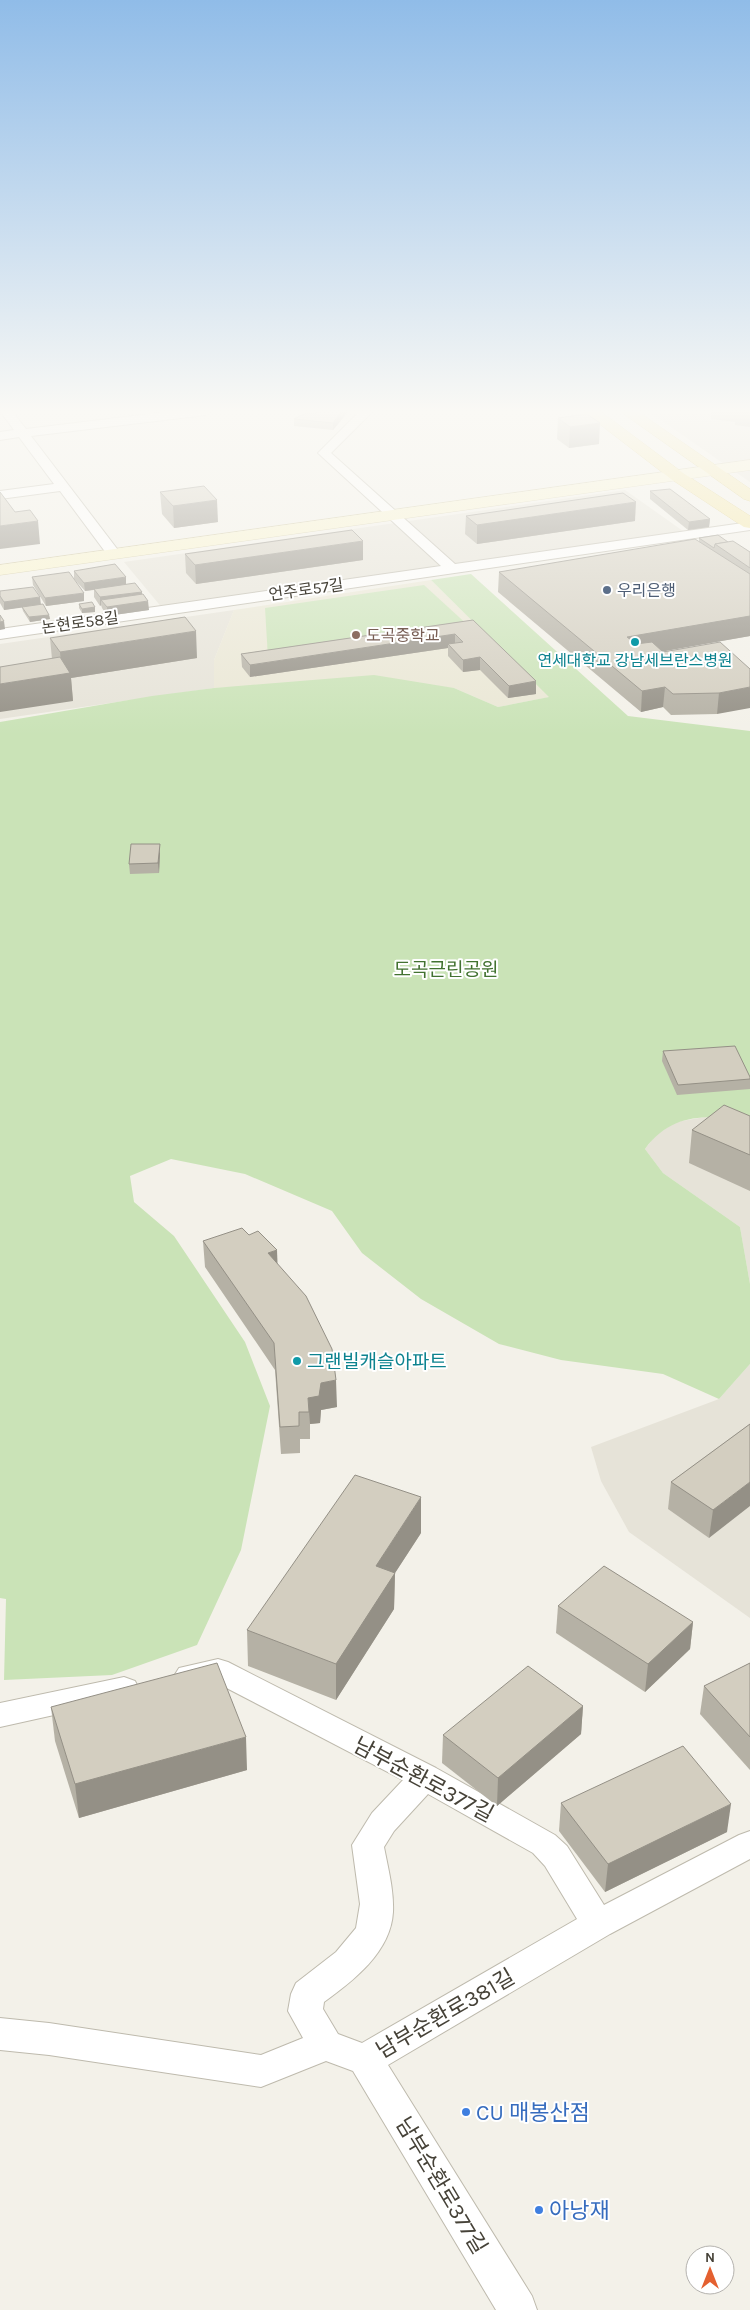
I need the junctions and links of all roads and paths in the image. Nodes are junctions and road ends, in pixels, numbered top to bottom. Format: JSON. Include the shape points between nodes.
{"nodes":[{"id":1,"x":87,"y":519,"type":"edge"},
{"id":2,"x":373,"y":519,"type":"edge"},
{"id":3,"x":397,"y":519,"type":"edge"},
{"id":4,"x":750,"y":525,"type":"edge"},
{"id":5,"x":114,"y":554,"type":"junction"},
{"id":6,"x":451,"y":568,"type":"junction"},
{"id":7,"x":0,"y":570,"type":"edge"},
{"id":8,"x":159,"y":610,"type":"joint"},
{"id":9,"x":0,"y":634,"type":"edge"},
{"id":10,"x":0,"y":1715,"type":"edge"},
{"id":11,"x":425,"y":1777,"type":"junction"},
{"id":12,"x":750,"y":1844,"type":"edge"},
{"id":13,"x":598,"y":1924,"type":"junction"},
{"id":14,"x":0,"y":2034,"type":"edge"},
{"id":15,"x":326,"y":2045,"type":"junction"},
{"id":16,"x":365,"y":2060,"type":"junction"},
{"id":17,"x":518,"y":2310,"type":"edge"}],
"edges":[{"from":1,"to":5,"type":"street"},
{"from":2,"to":5,"type":"main road"},
{"from":3,"to":6,"type":"street"},
{"from":4,"to":6,"type":"street","name":"언주로57길"},
{"from":5,"to":7,"type":"main road"},
{"from":6,"to":8,"type":"street","name":"언주로57길"},
{"from":8,"to":9,"type":"street","name":"논현로58길"},
{"from":10,"to":11,"type":"street","name":"남부순환로377길","via":[[218,1670]]},
{"from":11,"to":13,"type":"street","name":"남부순환로377길","via":[[544,1844],[556,1856]]},
{"from":11,"to":15,"type":"street","via":[[383,1822],[368,1845],[376,1921],[370,1936],[332,1977],[308,1994],[305,2011]]},
{"from":12,"to":13,"type":"street","name":"남부순환로381길"},
{"from":13,"to":16,"type":"street","name":"남부순환로381길"},
{"from":14,"to":15,"type":"street","via":[[261,2072]]},
{"from":15,"to":16,"type":"street","name":"남부순환로381길"},
{"from":16,"to":17,"type":"street","name":"남부순환로377길"}]}
